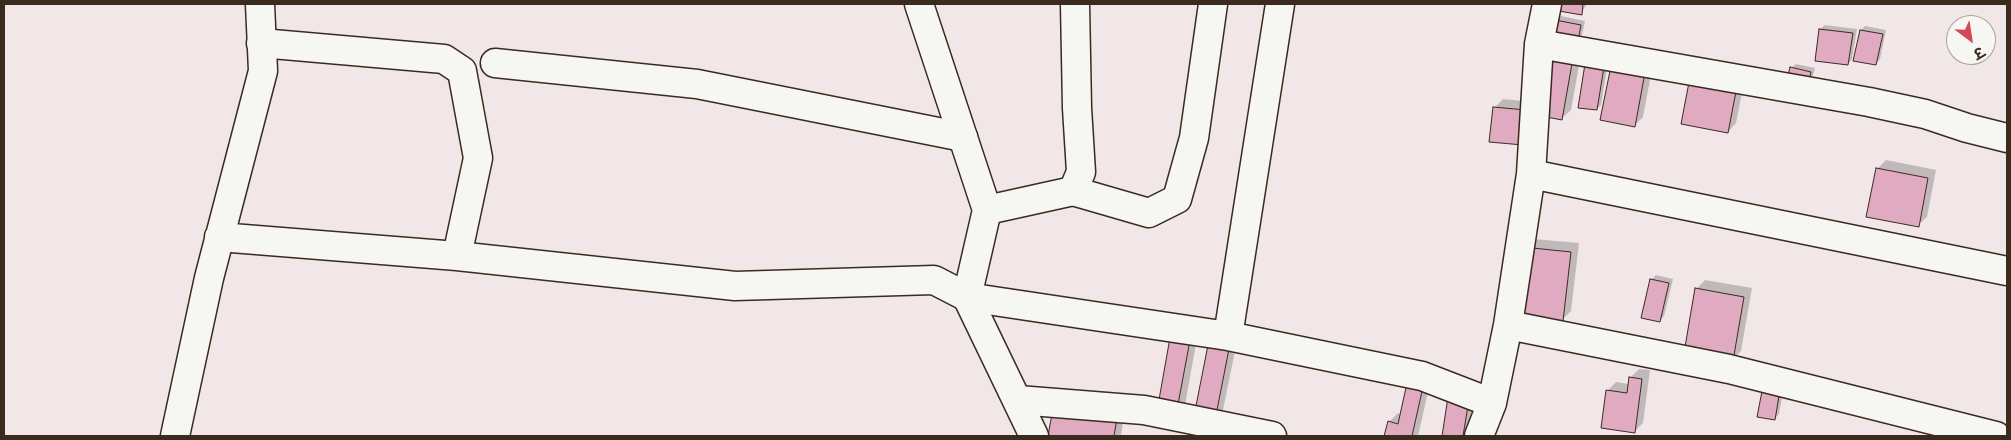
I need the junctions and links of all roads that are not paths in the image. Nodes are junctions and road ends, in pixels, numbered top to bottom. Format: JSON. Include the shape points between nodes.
{"nodes":[{"id":1,"x":260,"y":4,"type":"edge"},
{"id":2,"x":920,"y":4,"type":"edge"},
{"id":3,"x":1075,"y":4,"type":"edge"},
{"id":4,"x":1213,"y":4,"type":"edge"},
{"id":5,"x":1280,"y":4,"type":"edge"},
{"id":6,"x":1547,"y":4,"type":"edge"},
{"id":7,"x":262,"y":43,"type":"junction"},
{"id":8,"x":1539,"y":44,"type":"junction"},
{"id":9,"x":495,"y":63,"type":"dead end"},
{"id":10,"x":963,"y":137,"type":"junction"},
{"id":11,"x":2007,"y":138,"type":"edge"},
{"id":12,"x":1531,"y":174,"type":"junction"},
{"id":13,"x":1073,"y":191,"type":"junction"},
{"id":14,"x":987,"y":210,"type":"junction"},
{"id":15,"x":219,"y":237,"type":"junction"},
{"id":16,"x":457,"y":256,"type":"junction"},
{"id":17,"x":2007,"y":271,"type":"edge"},
{"id":18,"x":967,"y":297,"type":"junction"},
{"id":19,"x":1508,"y":324,"type":"junction"},
{"id":20,"x":1228,"y":336,"type":"junction"},
{"id":21,"x":1018,"y":400,"type":"junction"},
{"id":22,"x":1492,"y":403,"type":"junction"},
{"id":23,"x":175,"y":436,"type":"edge"},
{"id":24,"x":1034,"y":436,"type":"edge"},
{"id":25,"x":1272,"y":436,"type":"edge"},
{"id":26,"x":1479,"y":436,"type":"edge"},
{"id":27,"x":1996,"y":436,"type":"edge"}],
"edges":[{"from":1,"to":7,"type":"street"},
{"from":2,"to":10,"type":"street"},
{"from":3,"to":13,"type":"street","via":[[1081,172]]},
{"from":4,"to":13,"type":"street","via":[[1194,138],[1177,199],[1148,213]]},
{"from":5,"to":20,"type":"street"},
{"from":6,"to":8,"type":"street"},
{"from":7,"to":15,"type":"street","via":[[262,71]]},
{"from":7,"to":16,"type":"street","via":[[444,59],[462,70],[478,158]]},
{"from":8,"to":11,"type":"street","via":[[1869,102],[1925,114]]},
{"from":8,"to":12,"type":"street"},
{"from":9,"to":10,"type":"street","via":[[697,84]]},
{"from":10,"to":14,"type":"street"},
{"from":12,"to":17,"type":"street"},
{"from":12,"to":19,"type":"street"},
{"from":13,"to":14,"type":"street"},
{"from":14,"to":18,"type":"street"},
{"from":15,"to":16,"type":"street"},
{"from":15,"to":23,"type":"street"},
{"from":16,"to":18,"type":"street","via":[[735,286],[934,280]]},
{"from":18,"to":20,"type":"street"},
{"from":18,"to":21,"type":"street"},
{"from":19,"to":22,"type":"street"},
{"from":19,"to":27,"type":"street","via":[[1729,368]]},
{"from":20,"to":22,"type":"street","via":[[1422,376]]},
{"from":21,"to":24,"type":"street"},
{"from":21,"to":25,"type":"street","via":[[1144,410]]},
{"from":22,"to":26,"type":"street"}]}
